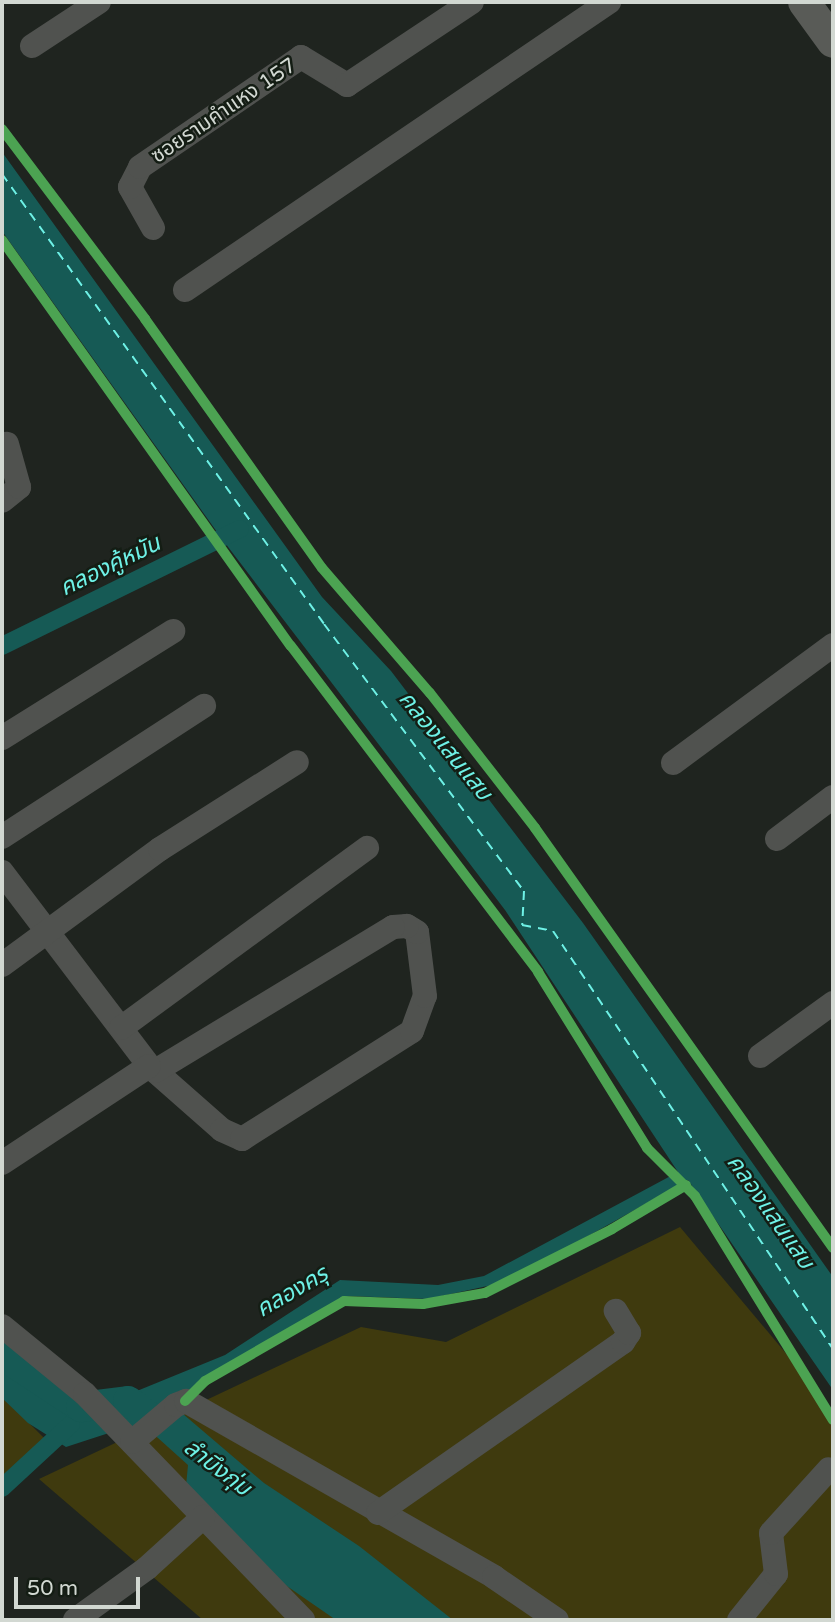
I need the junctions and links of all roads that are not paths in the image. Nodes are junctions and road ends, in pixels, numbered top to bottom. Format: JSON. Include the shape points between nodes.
{"nodes":[{"id":1,"x":99,"y":2,"type":"edge"},
{"id":2,"x":472,"y":2,"type":"edge"},
{"id":3,"x":609,"y":2,"type":"edge"},
{"id":4,"x":804,"y":2,"type":"edge"},
{"id":5,"x":833,"y":42,"type":"edge"},
{"id":6,"x":33,"y":46,"type":"dead end"},
{"id":7,"x":153,"y":228,"type":"dead end"},
{"id":8,"x":185,"y":289,"type":"dead end"},
{"id":9,"x":7,"y":444,"type":"dead end"},
{"id":10,"x":2,"y":501,"type":"edge"},
{"id":11,"x":173,"y":631,"type":"dead end"},
{"id":12,"x":833,"y":645,"type":"edge"},
{"id":13,"x":204,"y":706,"type":"dead end"},
{"id":14,"x":2,"y":738,"type":"edge"},
{"id":15,"x":297,"y":762,"type":"dead end"},
{"id":16,"x":673,"y":763,"type":"dead end"},
{"id":17,"x":833,"y":797,"type":"edge"},
{"id":18,"x":2,"y":837,"type":"edge"},
{"id":19,"x":777,"y":839,"type":"dead end"},
{"id":20,"x":367,"y":848,"type":"dead end"},
{"id":21,"x":2,"y":872,"type":"edge"},
{"id":22,"x":10,"y":899,"type":"edge"},
{"id":23,"x":46,"y":934,"type":"junction"},
{"id":24,"x":2,"y":965,"type":"edge"},
{"id":25,"x":833,"y":1003,"type":"edge"},
{"id":26,"x":121,"y":1028,"type":"junction"},
{"id":27,"x":760,"y":1056,"type":"dead end"},
{"id":28,"x":152,"y":1068,"type":"junction"},
{"id":29,"x":2,"y":1163,"type":"edge"},
{"id":30,"x":616,"y":1311,"type":"dead end"},
{"id":31,"x":2,"y":1326,"type":"edge"},
{"id":32,"x":134,"y":1438,"type":"junction"},
{"id":33,"x":829,"y":1469,"type":"dead end"},
{"id":34,"x":377,"y":1513,"type":"junction"},
{"id":35,"x":203,"y":1517,"type":"junction"},
{"id":36,"x":75,"y":1620,"type":"edge"},
{"id":37,"x":303,"y":1620,"type":"edge"},
{"id":38,"x":557,"y":1620,"type":"edge"},
{"id":39,"x":739,"y":1620,"type":"edge"}],
"edges":[{"from":1,"to":6,"type":"street"},
{"from":2,"to":7,"type":"street","name":"ซอยรามคำแหง 157","via":[[347,85],[301,57],[140,167],[130,187]]},
{"from":3,"to":8,"type":"street"},
{"from":4,"to":5,"type":"main road"},
{"from":9,"to":10,"type":"street","via":[[19,487]]},
{"from":11,"to":14,"type":"street"},
{"from":12,"to":16,"type":"street"},
{"from":13,"to":18,"type":"street"},
{"from":15,"to":23,"type":"street","via":[[160,849]]},
{"from":17,"to":19,"type":"street"},
{"from":20,"to":26,"type":"street"},
{"from":21,"to":22,"type":"street"},
{"from":22,"to":23,"type":"street"},
{"from":23,"to":24,"type":"street"},
{"from":23,"to":26,"type":"street"},
{"from":25,"to":27,"type":"street"},
{"from":26,"to":28,"type":"street"},
{"from":28,"to":28,"type":"street","via":[[222,1130],[242,1139],[412,1031],[425,996],[417,932],[407,926],[393,927]]},
{"from":28,"to":29,"type":"street"},
{"from":30,"to":34,"type":"street","via":[[629,1332],[623,1342]]},
{"from":31,"to":32,"type":"street"},
{"from":32,"to":34,"type":"street","via":[[186,1401]]},
{"from":32,"to":35,"type":"street"},
{"from":33,"to":39,"type":"street","via":[[771,1532],[776,1574]]},
{"from":34,"to":38,"type":"street","via":[[494,1577]]},
{"from":35,"to":36,"type":"street","via":[[147,1567]]},
{"from":35,"to":37,"type":"street"}]}
